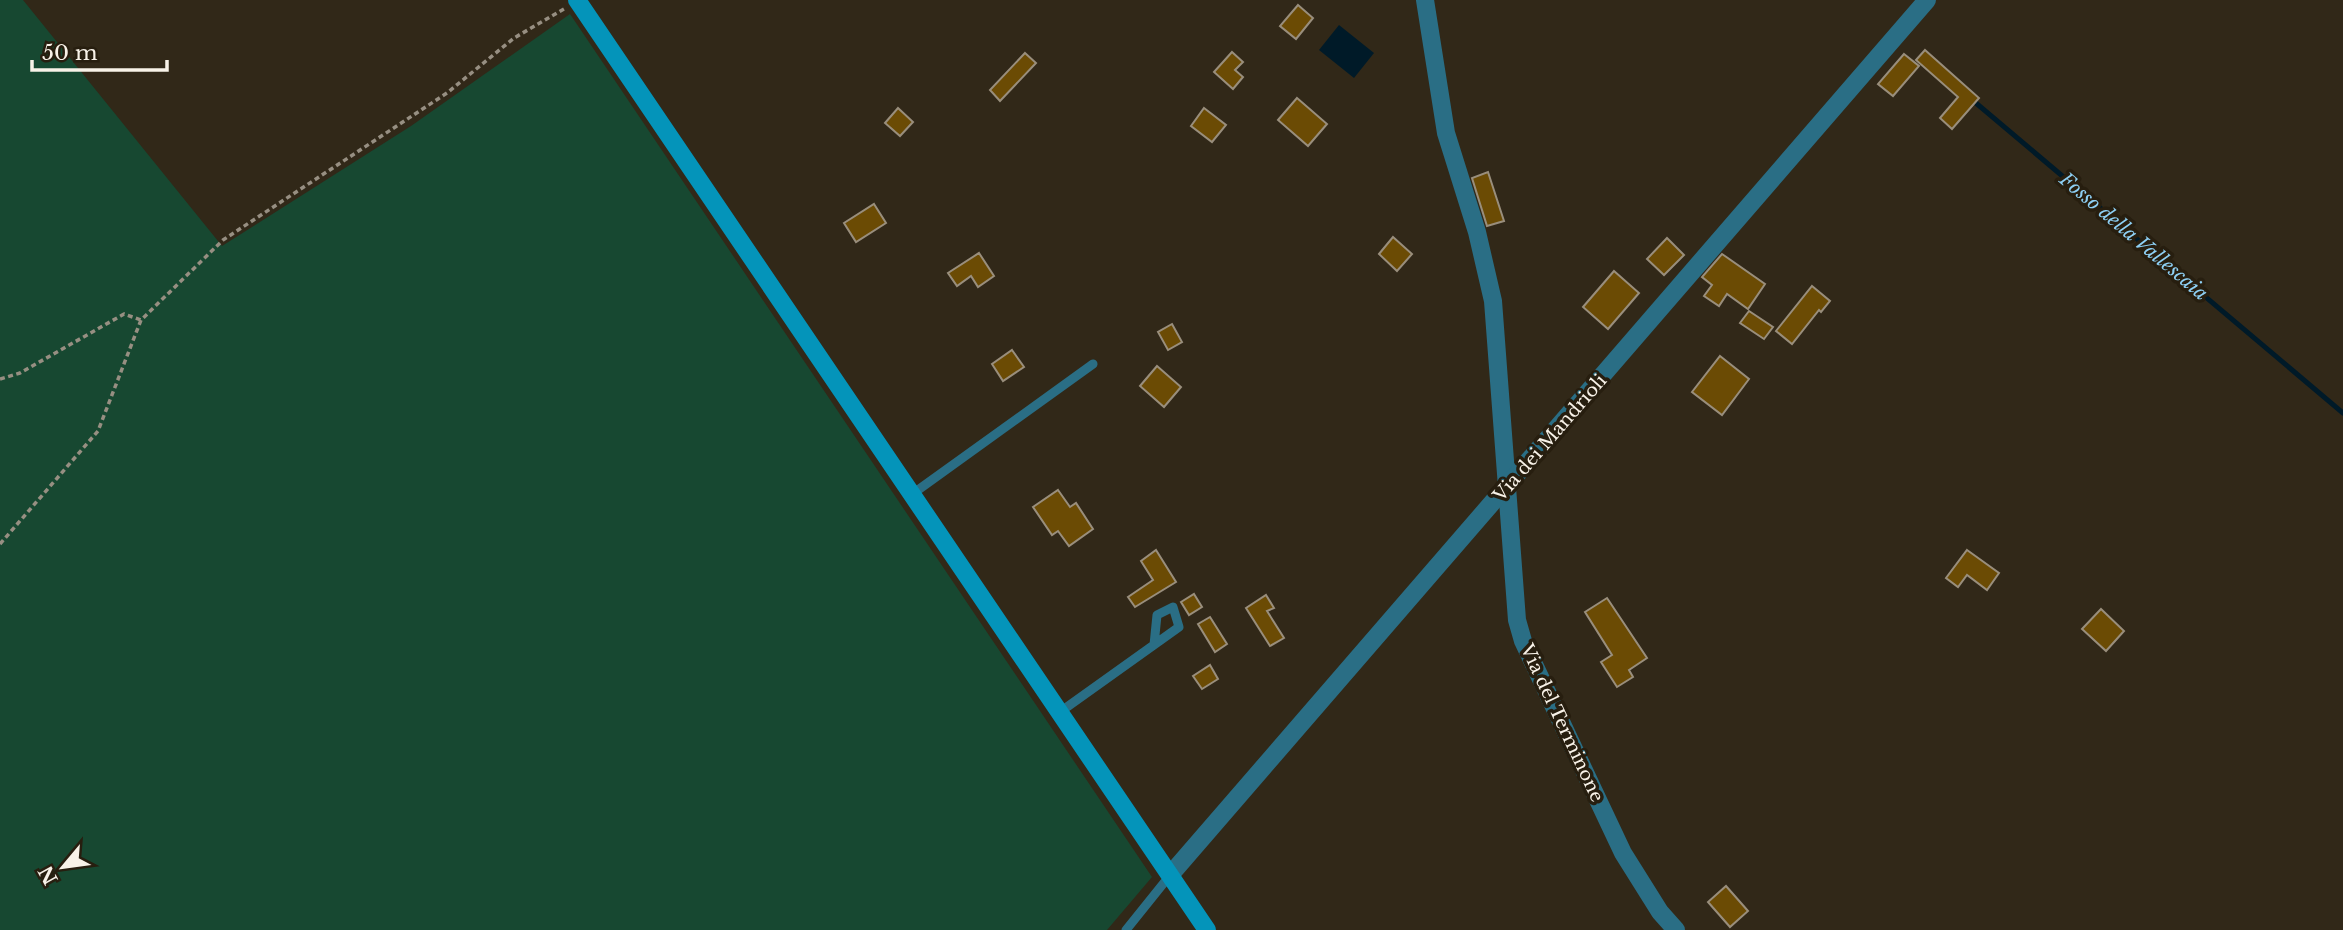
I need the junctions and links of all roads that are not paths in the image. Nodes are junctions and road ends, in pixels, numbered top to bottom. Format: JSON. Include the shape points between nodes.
{"nodes":[{"id":1,"x":1426,"y":0,"type":"edge"},
{"id":2,"x":1927,"y":0,"type":"edge"},
{"id":3,"x":577,"y":1,"type":"edge"},
{"id":4,"x":1093,"y":364,"type":"dead end"},
{"id":5,"x":1507,"y":487,"type":"junction"},
{"id":6,"x":911,"y":495,"type":"junction"},
{"id":7,"x":1154,"y":645,"type":"dead end"},
{"id":8,"x":1060,"y":712,"type":"junction"},
{"id":9,"x":1171,"y":874,"type":"junction"},
{"id":10,"x":1126,"y":930,"type":"edge"},
{"id":11,"x":1207,"y":930,"type":"edge"},
{"id":12,"x":1676,"y":930,"type":"edge"}],
"edges":[{"from":1,"to":5,"type":"street","name":"Via del Terminone","via":[[1446,133],[1478,232],[1493,301]]},
{"from":2,"to":5,"type":"street","name":"Via dei Mandrioli"},
{"from":3,"to":6,"type":"main road"},
{"from":4,"to":6,"type":"lane"},
{"from":5,"to":9,"type":"street","name":"Via dei Mandrioli"},
{"from":5,"to":12,"type":"street","name":"Via del Terminone","via":[[1517,620],[1523,641],[1623,853]]},
{"from":6,"to":8,"type":"main road"},
{"from":7,"to":8,"type":"lane"},
{"from":8,"to":9,"type":"main road"},
{"from":9,"to":10,"type":"lane"},
{"from":9,"to":11,"type":"main road"}]}
